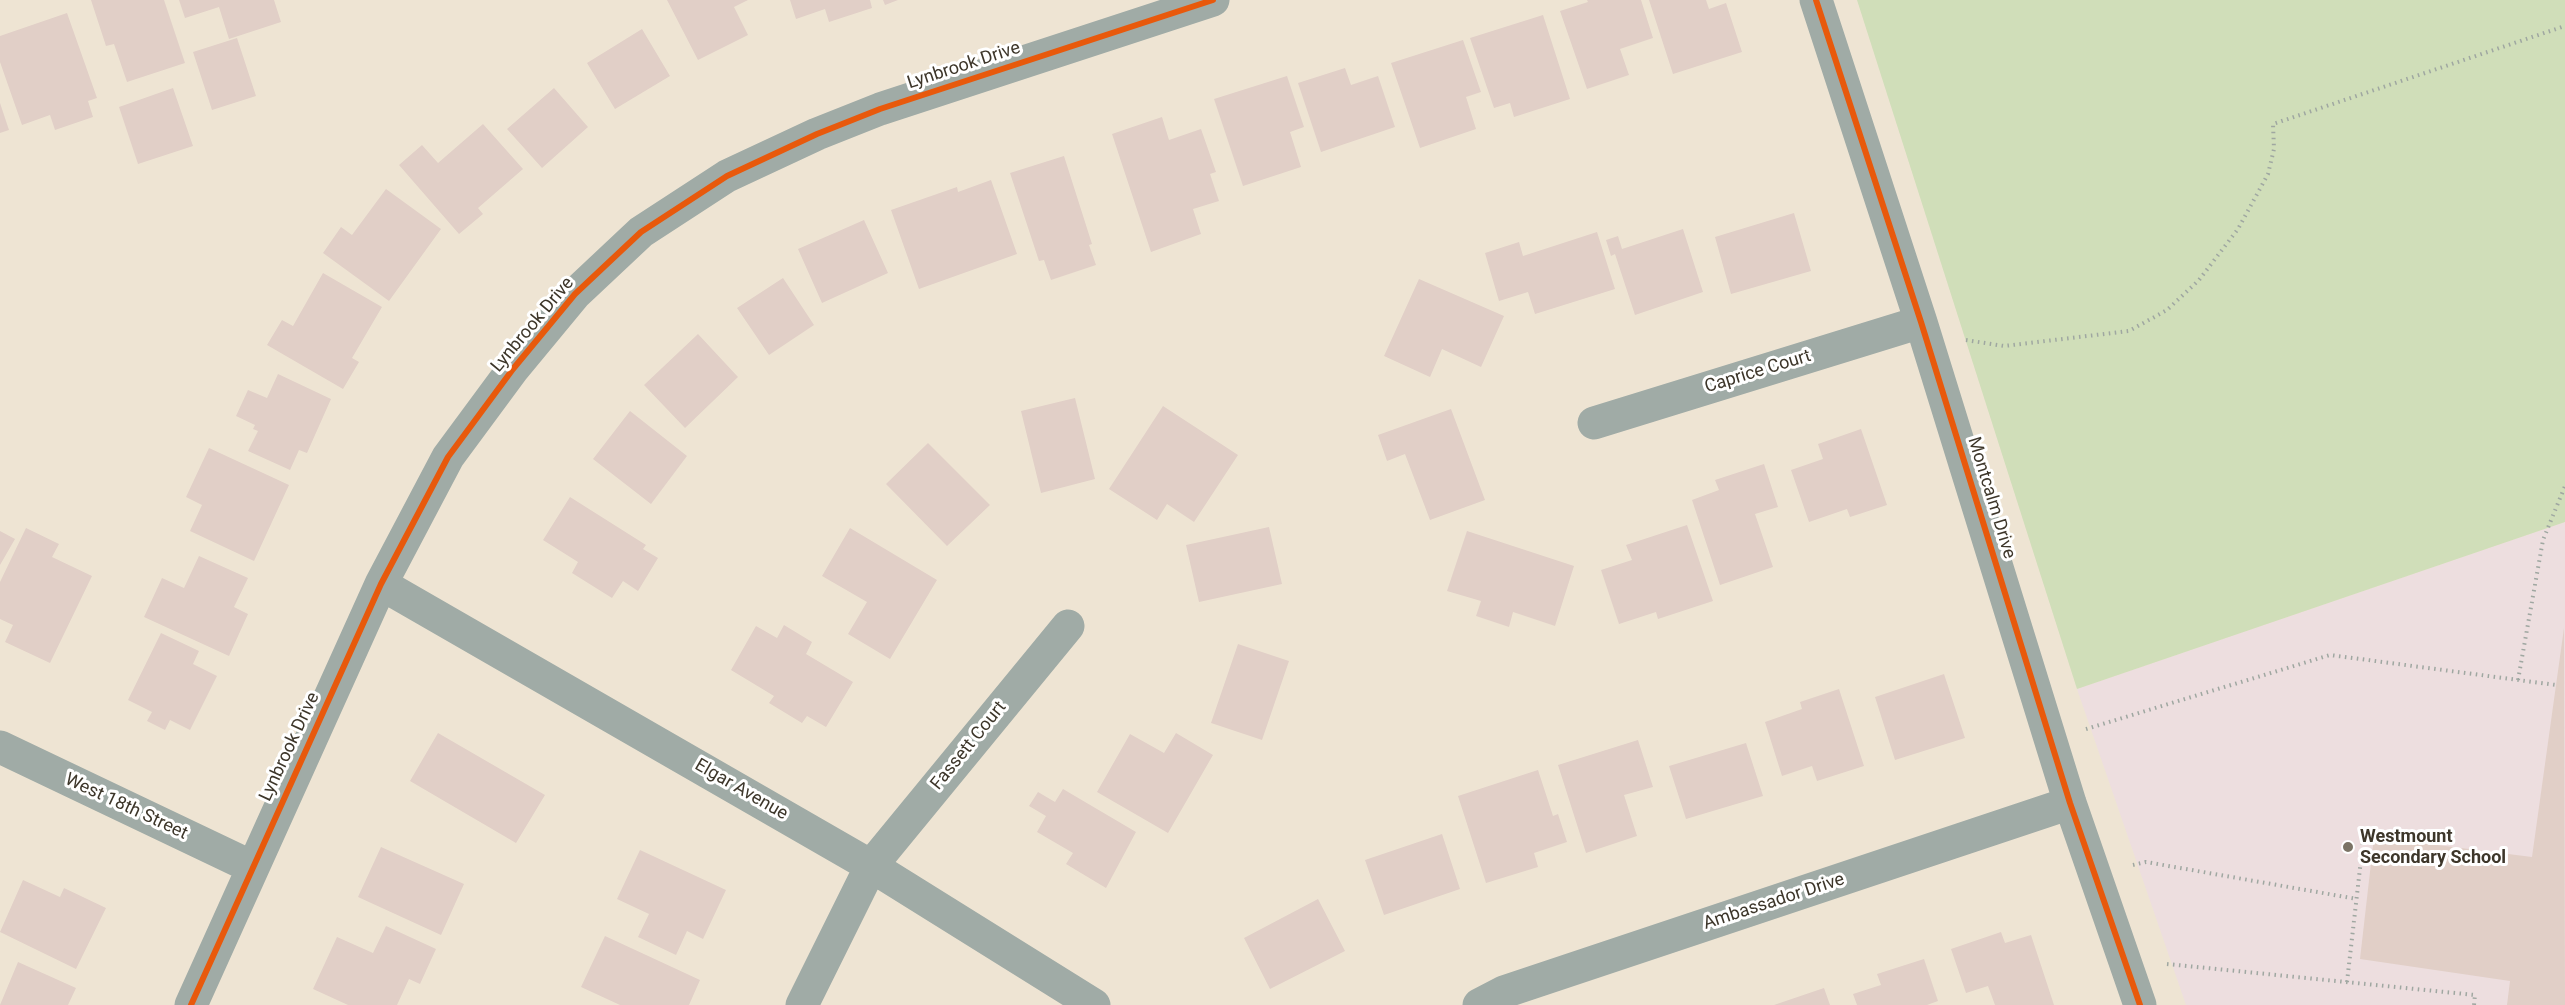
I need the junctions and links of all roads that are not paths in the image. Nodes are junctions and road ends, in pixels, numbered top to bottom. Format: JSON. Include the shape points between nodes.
{"nodes":[{"id":1,"x":1213,"y":0,"type":"edge"},
{"id":2,"x":1816,"y":0,"type":"edge"},
{"id":3,"x":1921,"y":322,"type":"junction"},
{"id":4,"x":1594,"y":423,"type":"dead end"},
{"id":5,"x":381,"y":584,"type":"junction"},
{"id":6,"x":1068,"y":626,"type":"dead end"},
{"id":7,"x":0,"y":747,"type":"edge"},
{"id":8,"x":2070,"y":803,"type":"junction"},
{"id":9,"x":871,"y":866,"type":"junction"},
{"id":10,"x":252,"y":867,"type":"junction"},
{"id":11,"x":191,"y":1005,"type":"edge"},
{"id":12,"x":802,"y":1005,"type":"edge"},
{"id":13,"x":1094,"y":1005,"type":"edge"},
{"id":14,"x":1479,"y":1005,"type":"edge"},
{"id":15,"x":2140,"y":1005,"type":"edge"}],
"edges":[{"from":1,"to":5,"type":"street","name":"Lynbrook Drive","via":[[880,110],[817,135],[727,176],[641,232],[575,294],[513,369],[448,457]]},
{"from":2,"to":3,"type":"street","name":"Montcalm Drive"},
{"from":3,"to":4,"type":"street","name":"Caprice Court"},
{"from":3,"to":8,"type":"street","name":"Montcalm Drive"},
{"from":5,"to":9,"type":"street","name":"Elgar Avenue"},
{"from":5,"to":10,"type":"street","name":"Lynbrook Drive"},
{"from":6,"to":9,"type":"street","name":"Fassett Court"},
{"from":7,"to":10,"type":"street","name":"West 18th Street"},
{"from":8,"to":14,"type":"street","name":"Ambassador Drive","via":[[1504,992]]},
{"from":8,"to":15,"type":"street","name":"Montcalm Drive"},
{"from":9,"to":12,"type":"street","name":"Fassett Court"},
{"from":9,"to":13,"type":"street","name":"Elgar Avenue"},
{"from":10,"to":11,"type":"street","name":"Lynbrook Drive"}]}
